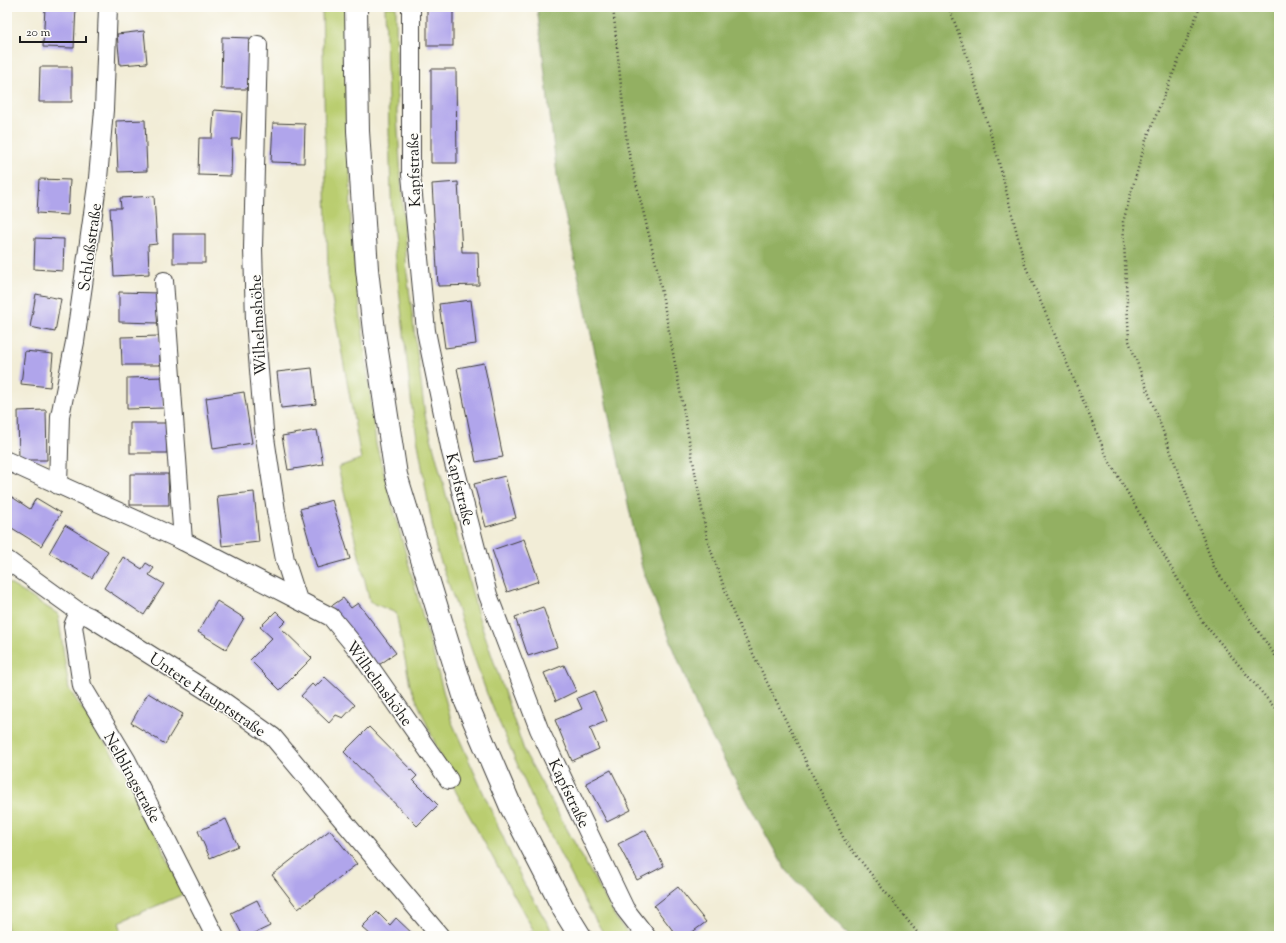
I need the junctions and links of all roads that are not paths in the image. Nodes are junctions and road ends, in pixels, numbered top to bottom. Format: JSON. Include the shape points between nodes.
{"nodes":[{"id":1,"x":108,"y":7,"type":"edge"},
{"id":2,"x":356,"y":7,"type":"edge"},
{"id":3,"x":412,"y":7,"type":"edge"},
{"id":4,"x":258,"y":45,"type":"dead end"},
{"id":5,"x":164,"y":281,"type":"dead end"},
{"id":6,"x":7,"y":461,"type":"edge"},
{"id":7,"x":58,"y":485,"type":"junction"},
{"id":8,"x":183,"y":541,"type":"junction"},
{"id":9,"x":7,"y":560,"type":"edge"},
{"id":10,"x":298,"y":600,"type":"junction"},
{"id":11,"x":79,"y":612,"type":"junction"},
{"id":12,"x":449,"y":780,"type":"dead end"},
{"id":13,"x":215,"y":936,"type":"edge"},
{"id":14,"x":440,"y":936,"type":"edge"},
{"id":15,"x":580,"y":936,"type":"edge"},
{"id":16,"x":646,"y":936,"type":"edge"}],
"edges":[{"from":1,"to":7,"type":"street","name":"Schloßstraße","via":[[104,110],[98,178],[76,342],[60,416]]},
{"from":2,"to":15,"type":"main road","via":[[358,131],[366,261],[396,476],[466,702],[511,807]]},
{"from":3,"to":16,"type":"street","name":"Kapfstraße","via":[[411,175],[426,331],[451,452],[488,595],[539,729],[625,909]]},
{"from":4,"to":10,"type":"street","name":"Wilhelmshöhe","via":[[253,248],[256,328],[264,431],[276,511],[285,560]]},
{"from":5,"to":8,"type":"street"},
{"from":6,"to":7,"type":"street"},
{"from":7,"to":8,"type":"street"},
{"from":8,"to":10,"type":"street","name":"Wilhelmshöhe"},
{"from":9,"to":11,"type":"street","name":"Untere Hauptstraße"},
{"from":10,"to":12,"type":"street","name":"Wilhelmshöhe","via":[[331,617],[358,650]]},
{"from":11,"to":13,"type":"street","name":"Nelblingstraße","via":[[73,626],[82,686],[127,761]]},
{"from":11,"to":14,"type":"street","name":"Untere Hauptstraße","via":[[220,699],[273,737]]}]}
